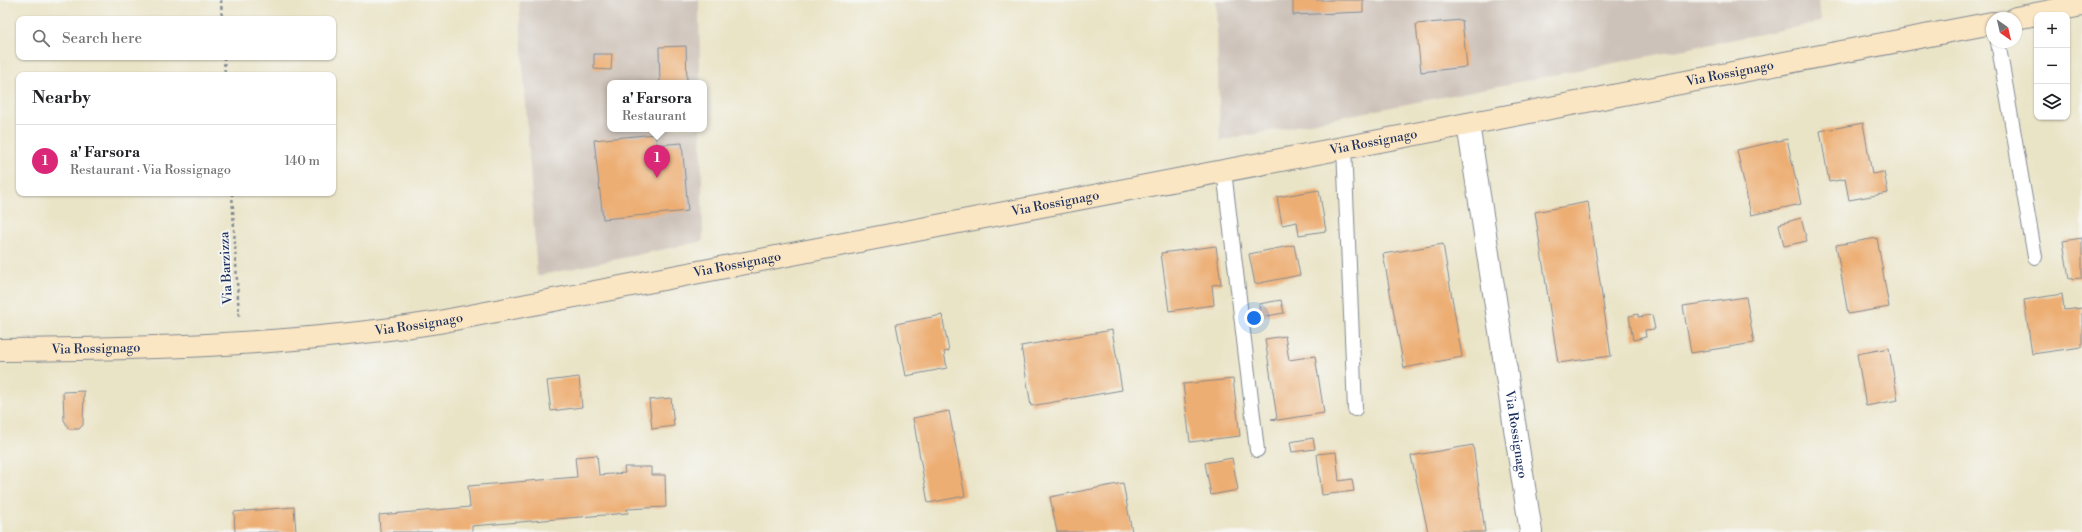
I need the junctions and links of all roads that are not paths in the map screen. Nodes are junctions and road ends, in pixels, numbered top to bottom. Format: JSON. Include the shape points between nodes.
{"nodes":[{"id":1,"x":2082,"y":5,"type":"edge"},
{"id":2,"x":2022,"y":17,"type":"edge"},
{"id":3,"x":1986,"y":24,"type":"edge"},
{"id":4,"x":1999,"y":48,"type":"edge"},
{"id":5,"x":1468,"y":124,"type":"junction"},
{"id":6,"x":1344,"y":147,"type":"junction"},
{"id":7,"x":1224,"y":171,"type":"junction"},
{"id":8,"x":2035,"y":257,"type":"dead end"},
{"id":9,"x":0,"y":350,"type":"edge"},
{"id":10,"x":1355,"y":409,"type":"dead end"},
{"id":11,"x":1257,"y":450,"type":"dead end"},
{"id":12,"x":1531,"y":532,"type":"edge"}],
"edges":[{"from":1,"to":2,"type":"street"},
{"from":3,"to":5,"type":"street","name":"Via Rossignago"},
{"from":4,"to":8,"type":"lane"},
{"from":5,"to":6,"type":"street","name":"Via Rossignago"},
{"from":5,"to":12,"type":"street","name":"Via Rossignago"},
{"from":6,"to":7,"type":"street","name":"Via Rossignago"},
{"from":6,"to":10,"type":"lane"},
{"from":7,"to":9,"type":"street","name":"Via Rossignago","via":[[589,294],[382,331],[317,338],[141,348]]},
{"from":7,"to":11,"type":"lane"}]}
